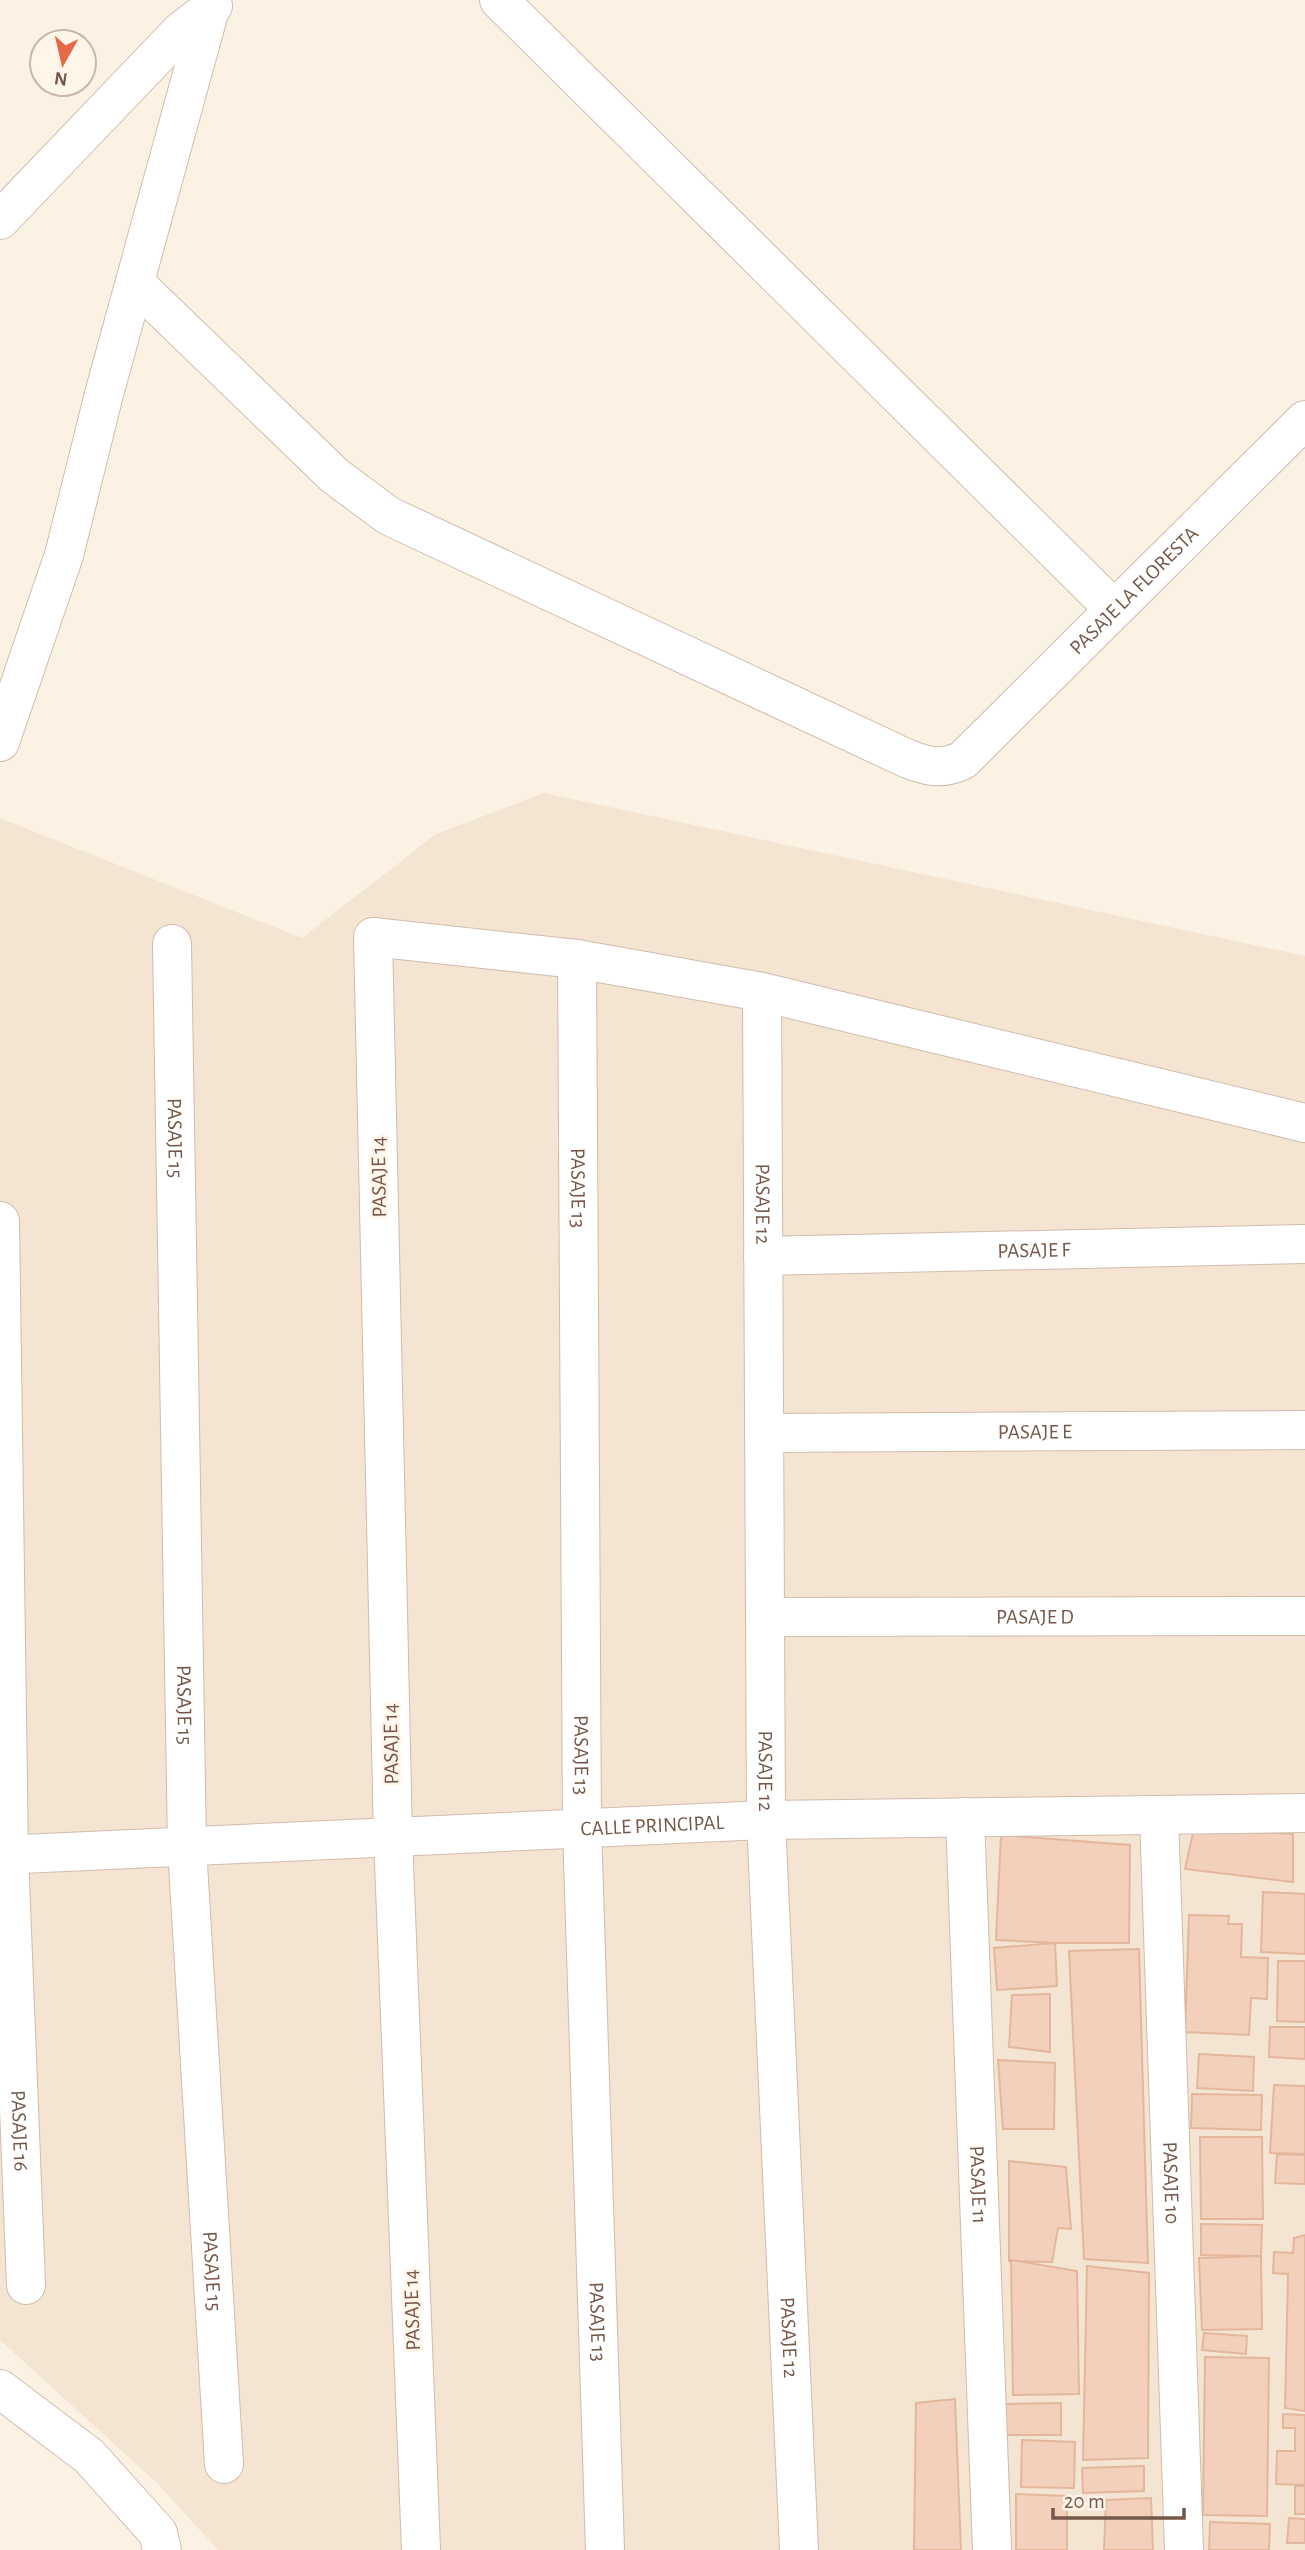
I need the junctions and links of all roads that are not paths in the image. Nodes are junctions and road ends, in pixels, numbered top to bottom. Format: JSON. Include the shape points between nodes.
{"nodes":[{"id":1,"x":499,"y":0,"type":"edge"},
{"id":2,"x":215,"y":5,"type":"edge"},
{"id":3,"x":6,"y":198,"type":"edge"},
{"id":4,"x":135,"y":283,"type":"junction"},
{"id":5,"x":1305,"y":420,"type":"edge"},
{"id":6,"x":1114,"y":610,"type":"junction"},
{"id":7,"x":0,"y":742,"type":"edge"},
{"id":8,"x":172,"y":944,"type":"dead end"},
{"id":9,"x":576,"y":958,"type":"junction"},
{"id":10,"x":762,"y":992,"type":"junction"},
{"id":11,"x":1305,"y":1123,"type":"edge"},
{"id":12,"x":0,"y":1221,"type":"edge"},
{"id":13,"x":1305,"y":1244,"type":"edge"},
{"id":14,"x":763,"y":1256,"type":"junction"},
{"id":15,"x":1305,"y":1430,"type":"edge"},
{"id":16,"x":764,"y":1433,"type":"junction"},
{"id":17,"x":1305,"y":1616,"type":"edge"},
{"id":18,"x":765,"y":1617,"type":"junction"},
{"id":19,"x":1305,"y":1813,"type":"edge"},
{"id":20,"x":1159,"y":1815,"type":"junction"},
{"id":21,"x":965,"y":1817,"type":"junction"},
{"id":22,"x":766,"y":1820,"type":"junction"},
{"id":23,"x":582,"y":1828,"type":"junction"},
{"id":24,"x":393,"y":1837,"type":"junction"},
{"id":25,"x":187,"y":1846,"type":"junction"},
{"id":26,"x":5,"y":1855,"type":"edge"},
{"id":27,"x":26,"y":2285,"type":"dead end"},
{"id":28,"x":0,"y":2389,"type":"edge"},
{"id":29,"x":224,"y":2464,"type":"dead end"},
{"id":30,"x":162,"y":2550,"type":"edge"},
{"id":31,"x":421,"y":2550,"type":"edge"},
{"id":32,"x":605,"y":2550,"type":"edge"},
{"id":33,"x":799,"y":2550,"type":"edge"},
{"id":34,"x":992,"y":2550,"type":"edge"},
{"id":35,"x":1184,"y":2550,"type":"edge"}],
"edges":[{"from":1,"to":6,"type":"street"},
{"from":2,"to":3,"type":"street","via":[[180,32]]},
{"from":2,"to":4,"type":"street"},
{"from":4,"to":6,"type":"street","name":"PASAJE LA FLORESTA","via":[[335,476],[389,516],[929,767],[948,767],[963,760]]},
{"from":4,"to":7,"type":"street","via":[[64,555]]},
{"from":5,"to":6,"type":"street","name":"PASAJE LA FLORESTA"},
{"from":8,"to":25,"type":"street","name":"PASAJE 15"},
{"from":9,"to":10,"type":"street"},
{"from":9,"to":23,"type":"street","name":"PASAJE 13"},
{"from":9,"to":24,"type":"street","name":"PASAJE 14","via":[[373,937]]},
{"from":10,"to":11,"type":"street"},
{"from":10,"to":14,"type":"street","name":"PASAJE 12"},
{"from":12,"to":26,"type":"street","name":"PASAJE 16"},
{"from":13,"to":14,"type":"street","name":"PASAJE F"},
{"from":14,"to":16,"type":"street","name":"PASAJE 12"},
{"from":15,"to":16,"type":"street","name":"PASAJE E"},
{"from":16,"to":18,"type":"street","name":"PASAJE 12"},
{"from":17,"to":18,"type":"street","name":"PASAJE D"},
{"from":18,"to":22,"type":"street","name":"PASAJE 12"},
{"from":19,"to":20,"type":"street","name":"CALLE PRINCIPAL"},
{"from":20,"to":21,"type":"street","name":"CALLE PRINCIPAL"},
{"from":20,"to":35,"type":"street","name":"PASAJE 10"},
{"from":21,"to":22,"type":"street","name":"CALLE PRINCIPAL"},
{"from":21,"to":34,"type":"street","name":"PASAJE 11"},
{"from":22,"to":23,"type":"street","name":"CALLE PRINCIPAL"},
{"from":22,"to":33,"type":"street","name":"PASAJE 12"},
{"from":23,"to":24,"type":"street","name":"CALLE PRINCIPAL"},
{"from":23,"to":32,"type":"street","name":"PASAJE 13"},
{"from":24,"to":25,"type":"street","name":"CALLE PRINCIPAL"},
{"from":24,"to":31,"type":"street","name":"PASAJE 14"},
{"from":25,"to":26,"type":"street","name":"CALLE PRINCIPAL"},
{"from":25,"to":29,"type":"street","name":"PASAJE 15"},
{"from":26,"to":27,"type":"street","name":"PASAJE 16"},
{"from":28,"to":30,"type":"street","via":[[89,2456],[158,2533]]}]}
